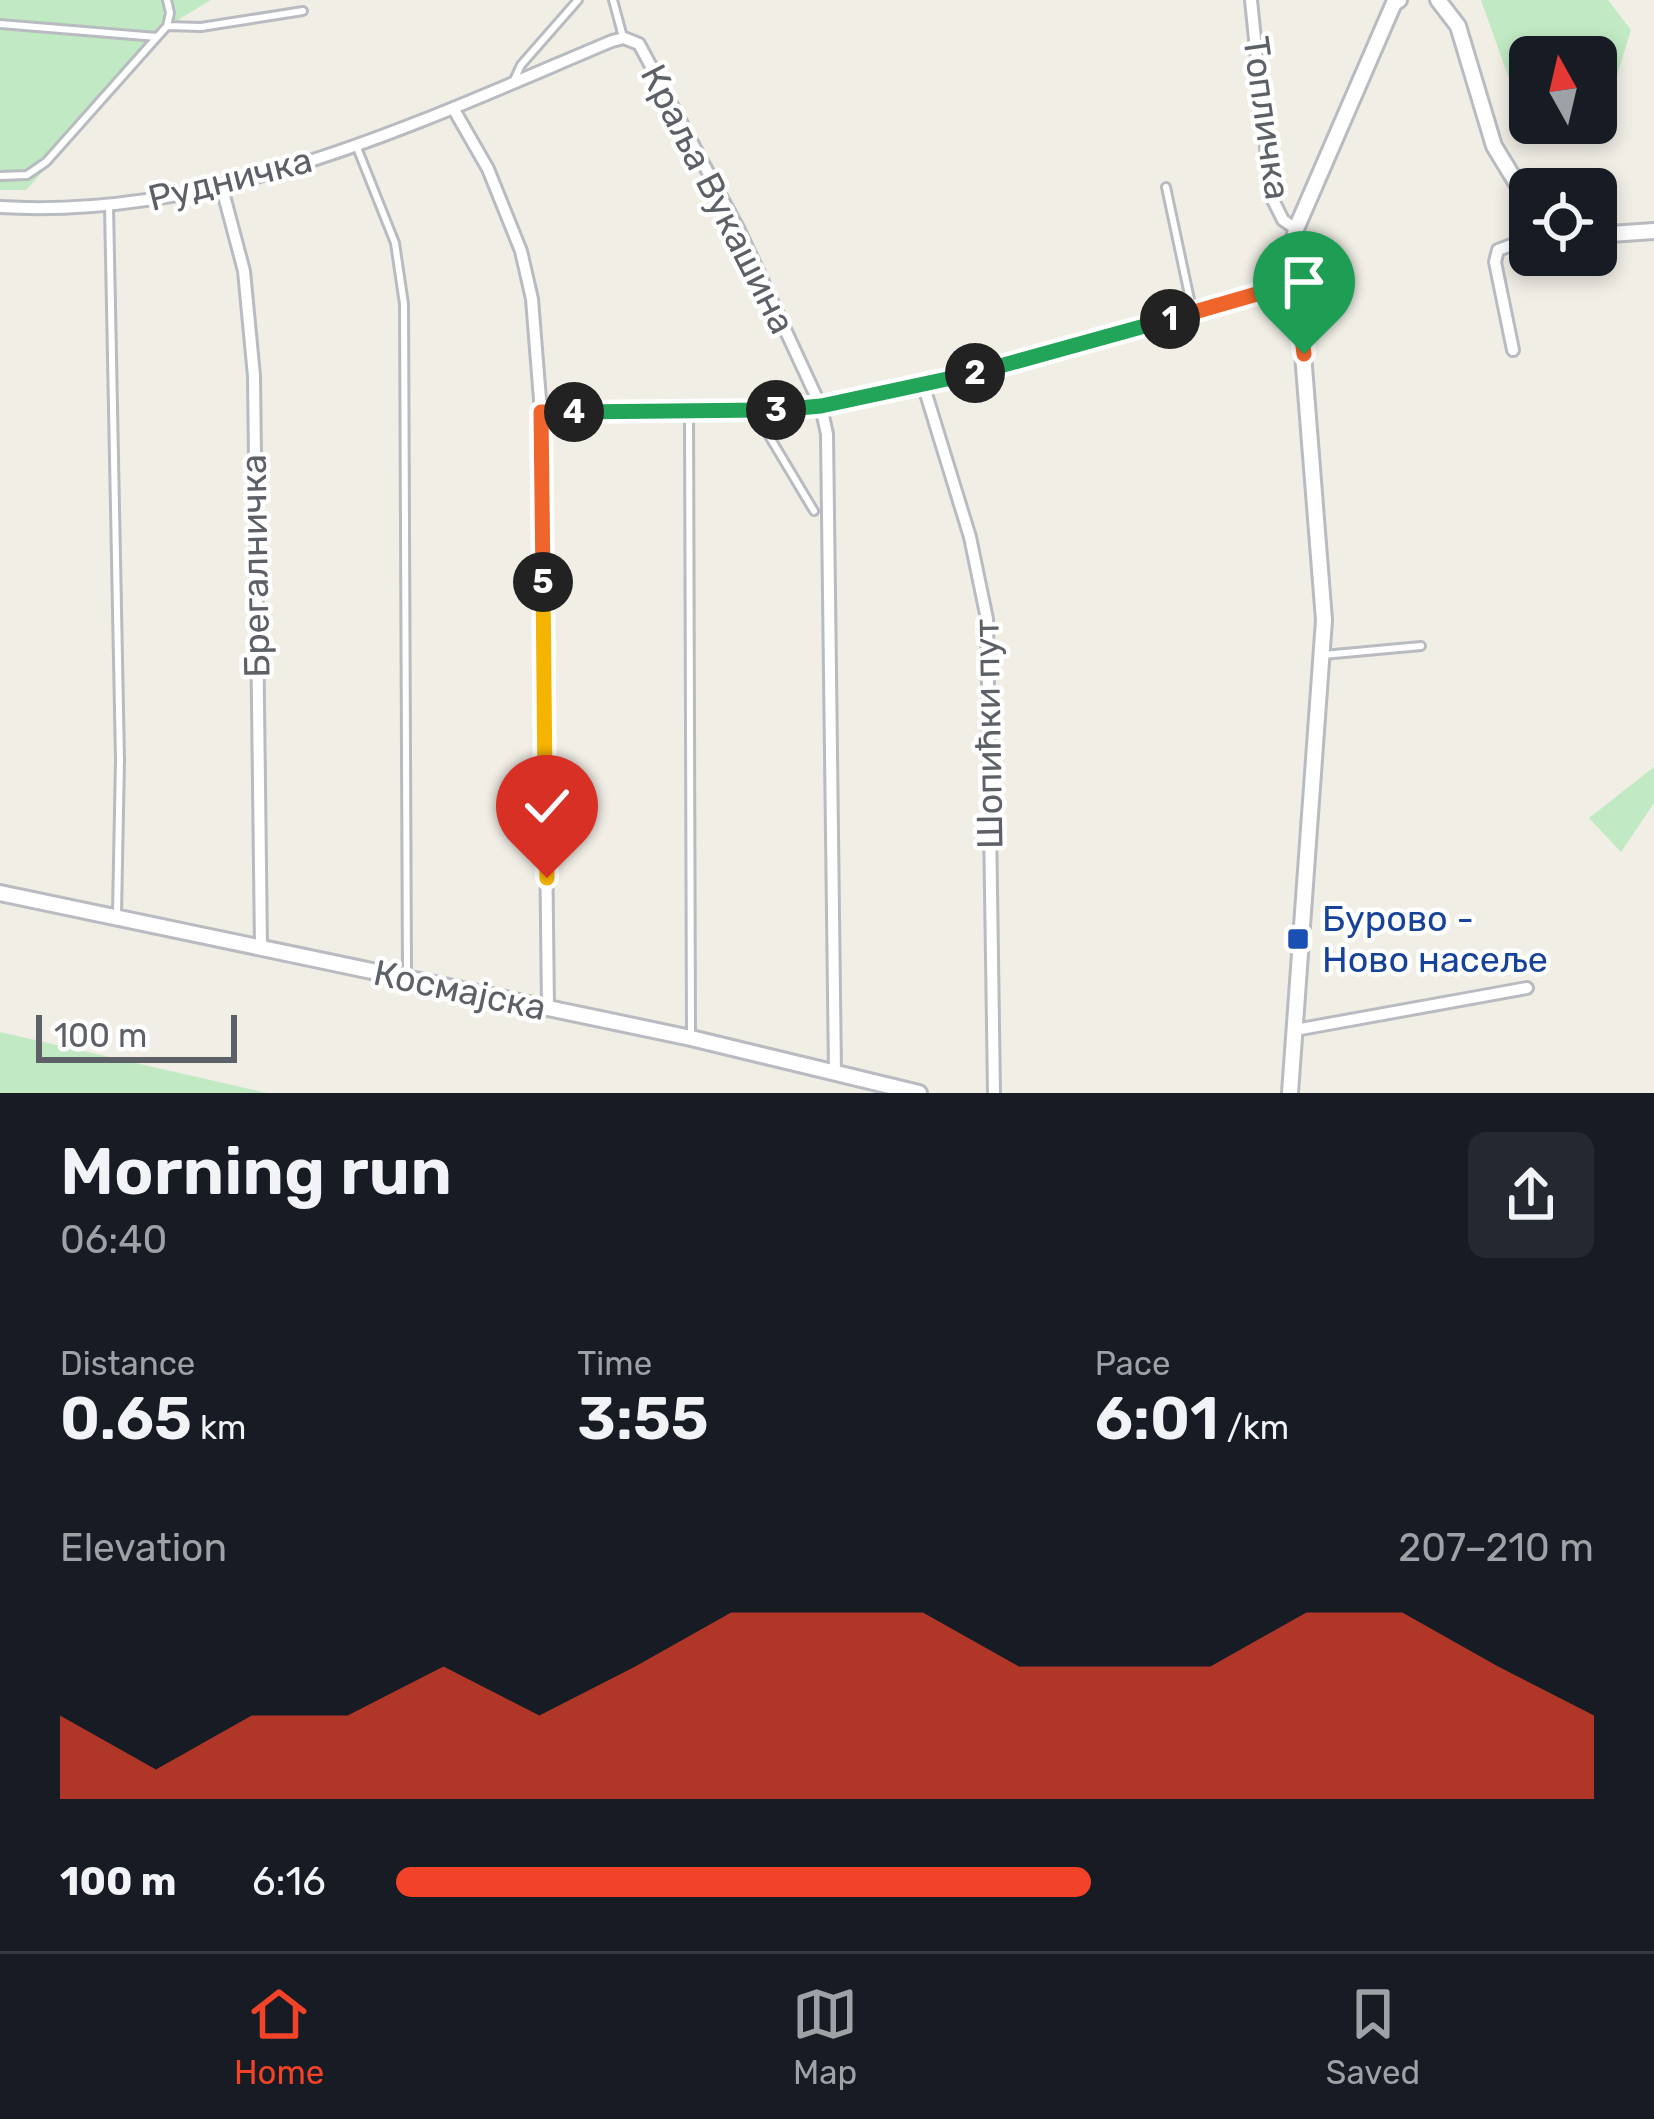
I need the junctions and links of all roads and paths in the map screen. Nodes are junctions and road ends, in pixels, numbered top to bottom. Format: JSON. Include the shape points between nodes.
{"nodes":[{"id":1,"x":167,"y":0,"type":"edge"},
{"id":2,"x":578,"y":0,"type":"edge"},
{"id":3,"x":613,"y":0,"type":"edge"},
{"id":4,"x":1251,"y":0,"type":"edge"},
{"id":5,"x":1399,"y":0,"type":"edge"},
{"id":6,"x":1438,"y":0,"type":"edge"},
{"id":7,"x":303,"y":11,"type":"dead end"},
{"id":8,"x":0,"y":24,"type":"edge"},
{"id":9,"x":167,"y":26,"type":"junction"},
{"id":10,"x":157,"y":37,"type":"junction"},
{"id":11,"x":624,"y":38,"type":"junction"},
{"id":12,"x":512,"y":83,"type":"junction"},
{"id":13,"x":453,"y":108,"type":"junction"},
{"id":14,"x":356,"y":146,"type":"junction"},
{"id":15,"x":1509,"y":174,"type":"edge"},
{"id":16,"x":0,"y":176,"type":"edge"},
{"id":17,"x":222,"y":188,"type":"junction"},
{"id":18,"x":1166,"y":188,"type":"dead end"},
{"id":19,"x":109,"y":206,"type":"junction"},
{"id":20,"x":0,"y":207,"type":"edge"},
{"id":21,"x":1297,"y":229,"type":"junction"},
{"id":22,"x":1654,"y":231,"type":"edge"},
{"id":23,"x":1617,"y":234,"type":"edge"},
{"id":24,"x":1509,"y":246,"type":"edge"},
{"id":25,"x":1295,"y":283,"type":"junction"},
{"id":26,"x":1193,"y":313,"type":"junction"},
{"id":27,"x":1513,"y":350,"type":"dead end"},
{"id":28,"x":923,"y":385,"type":"junction"},
{"id":29,"x":821,"y":406,"type":"junction"},
{"id":30,"x":754,"y":411,"type":"junction"},
{"id":31,"x":541,"y":412,"type":"junction"},
{"id":32,"x":689,"y":412,"type":"junction"},
{"id":33,"x":814,"y":511,"type":"dead end"},
{"id":34,"x":1421,"y":646,"type":"dead end"},
{"id":35,"x":1323,"y":655,"type":"junction"},
{"id":36,"x":0,"y":892,"type":"edge"},
{"id":37,"x":117,"y":917,"type":"junction"},
{"id":38,"x":261,"y":948,"type":"junction"},
{"id":39,"x":407,"y":979,"type":"junction"},
{"id":40,"x":1527,"y":988,"type":"dead end"},
{"id":41,"x":548,"y":1008,"type":"junction"},
{"id":42,"x":1295,"y":1030,"type":"junction"},
{"id":43,"x":691,"y":1039,"type":"junction"},
{"id":44,"x":835,"y":1073,"type":"junction"},
{"id":45,"x":919,"y":1093,"type":"edge"},
{"id":46,"x":994,"y":1093,"type":"edge"},
{"id":47,"x":1290,"y":1093,"type":"edge"}],
"edges":[{"from":1,"to":9,"type":"lane"},
{"from":2,"to":12,"type":"lane"},
{"from":3,"to":11,"type":"lane"},
{"from":4,"to":21,"type":"street","name":"Топличка","via":[[1271,196]]},
{"from":5,"to":21,"type":"street"},
{"from":6,"to":15,"type":"street","via":[[1458,26]]},
{"from":7,"to":9,"type":"lane"},
{"from":8,"to":10,"type":"lane"},
{"from":9,"to":10,"type":"lane"},
{"from":10,"to":16,"type":"lane","via":[[40,167]]},
{"from":11,"to":12,"type":"street","name":"Краља Вукашина"},
{"from":11,"to":29,"type":"street","name":"Краља Вукашина","via":[[639,44],[704,161]]},
{"from":12,"to":13,"type":"street","name":"Краља Вукашина"},
{"from":13,"to":14,"type":"street","name":"Рудничка"},
{"from":13,"to":31,"type":"street","via":[[521,251]]},
{"from":14,"to":17,"type":"street","name":"Рудничка"},
{"from":14,"to":39,"type":"lane","via":[[395,244],[404,304]]},
{"from":17,"to":19,"type":"street","name":"Рудничка"},
{"from":17,"to":38,"type":"street","name":"Брегалничка","via":[[244,271],[254,376]]},
{"from":18,"to":26,"type":"lane"},
{"from":19,"to":20,"type":"street","name":"Рудничка"},
{"from":19,"to":37,"type":"lane"},
{"from":21,"to":25,"type":"street"},
{"from":22,"to":23,"type":"street"},
{"from":24,"to":27,"type":"street","via":[[1495,262]]},
{"from":25,"to":26,"type":"street"},
{"from":25,"to":35,"type":"street"},
{"from":26,"to":28,"type":"street"},
{"from":28,"to":29,"type":"street"},
{"from":28,"to":46,"type":"street","name":"Шопићки пут","via":[[987,619]]},
{"from":29,"to":30,"type":"street"},
{"from":29,"to":44,"type":"street","name":"Краља Вукашина","via":[[829,491]]},
{"from":30,"to":32,"type":"street"},
{"from":30,"to":33,"type":"lane"},
{"from":31,"to":32,"type":"street"},
{"from":31,"to":41,"type":"street"},
{"from":32,"to":43,"type":"lane"},
{"from":34,"to":35,"type":"lane"},
{"from":35,"to":42,"type":"street"},
{"from":36,"to":37,"type":"street","name":"Космајска"},
{"from":37,"to":38,"type":"street","name":"Космајска"},
{"from":38,"to":39,"type":"street","name":"Космајска"},
{"from":39,"to":41,"type":"street","name":"Космајска"},
{"from":40,"to":42,"type":"street"},
{"from":41,"to":43,"type":"street","name":"Космајска"},
{"from":42,"to":47,"type":"street"},
{"from":43,"to":44,"type":"street","name":"Космајска"},
{"from":44,"to":45,"type":"street","name":"Космајска"}]}
